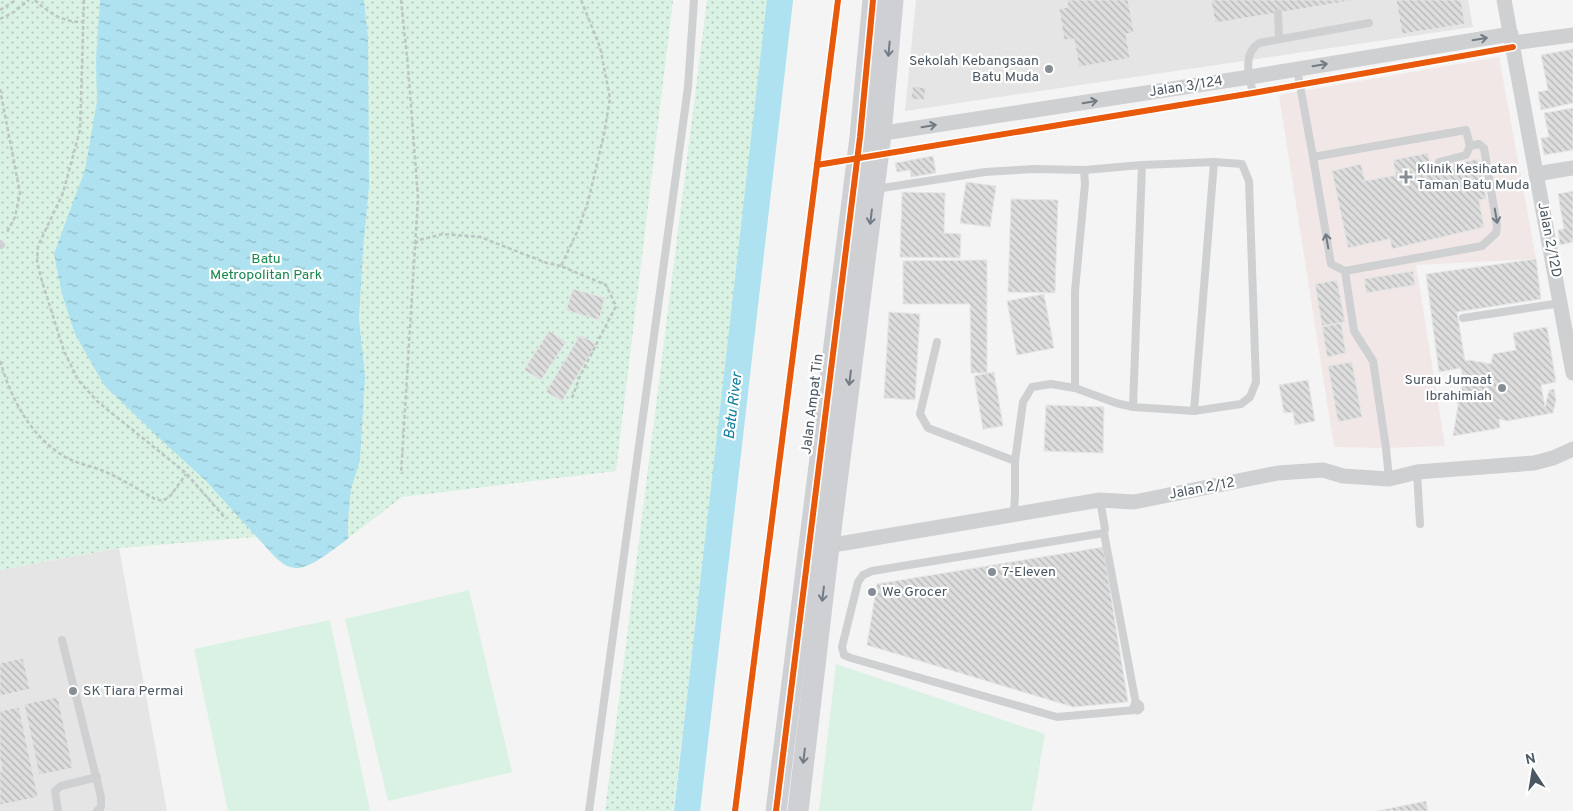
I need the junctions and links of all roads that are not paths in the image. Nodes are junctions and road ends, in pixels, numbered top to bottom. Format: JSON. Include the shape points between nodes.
{"nodes":[{"id":1,"x":694,"y":0,"type":"edge"},
{"id":2,"x":873,"y":0,"type":"edge"},
{"id":3,"x":893,"y":0,"type":"edge"},
{"id":4,"x":1504,"y":0,"type":"edge"},
{"id":5,"x":1278,"y":13,"type":"dead end"},
{"id":6,"x":1369,"y":23,"type":"dead end"},
{"id":7,"x":1573,"y":34,"type":"edge"},
{"id":8,"x":1279,"y":40,"type":"junction"},
{"id":9,"x":1512,"y":41,"type":"junction"},
{"id":10,"x":1297,"y":69,"type":"junction"},
{"id":11,"x":1250,"y":77,"type":"junction"},
{"id":12,"x":1252,"y":93,"type":"dead end"},
{"id":13,"x":881,"y":134,"type":"junction"},
{"id":14,"x":860,"y":137,"type":"junction"},
{"id":15,"x":1470,"y":146,"type":"junction"},
{"id":16,"x":1313,"y":157,"type":"junction"},
{"id":17,"x":1214,"y":162,"type":"junction"},
{"id":18,"x":1439,"y":162,"type":"dead end"},
{"id":19,"x":1142,"y":165,"type":"junction"},
{"id":20,"x":1573,"y":168,"type":"edge"},
{"id":21,"x":1084,"y":170,"type":"junction"},
{"id":22,"x":1536,"y":174,"type":"junction"},
{"id":23,"x":874,"y":190,"type":"junction"},
{"id":24,"x":1345,"y":271,"type":"junction"},
{"id":25,"x":1565,"y":309,"type":"edge"},
{"id":26,"x":1463,"y":318,"type":"dead end"},
{"id":27,"x":937,"y":342,"type":"dead end"},
{"id":28,"x":1573,"y":373,"type":"edge"},
{"id":29,"x":1075,"y":388,"type":"junction"},
{"id":30,"x":1133,"y":407,"type":"junction"},
{"id":31,"x":1194,"y":411,"type":"junction"},
{"id":32,"x":1573,"y":449,"type":"edge"},
{"id":33,"x":1015,"y":462,"type":"junction"},
{"id":34,"x":1417,"y":472,"type":"junction"},
{"id":35,"x":1389,"y":479,"type":"junction"},
{"id":36,"x":1100,"y":500,"type":"junction"},
{"id":37,"x":1014,"y":515,"type":"junction"},
{"id":38,"x":1420,"y":524,"type":"dead end"},
{"id":39,"x":1104,"y":533,"type":"junction"},
{"id":40,"x":829,"y":546,"type":"junction"},
{"id":41,"x":808,"y":548,"type":"junction"},
{"id":42,"x":62,"y":640,"type":"dead end"},
{"id":43,"x":96,"y":778,"type":"junction"},
{"id":44,"x":58,"y":811,"type":"edge"},
{"id":45,"x":98,"y":811,"type":"edge"},
{"id":46,"x":589,"y":811,"type":"edge"},
{"id":47,"x":776,"y":811,"type":"edge"},
{"id":48,"x":798,"y":811,"type":"edge"}],
"edges":[{"from":1,"to":46,"type":"lane","via":[[688,87]]},
{"from":2,"to":14,"type":"street","name":"Jalan Ampat Tin"},
{"from":3,"to":13,"type":"street","one_way":true},
{"from":4,"to":9,"type":"street","name":"Jalan 2/12D"},
{"from":5,"to":8,"type":"lane"},
{"from":6,"to":8,"type":"lane"},
{"from":7,"to":9,"type":"street","name":"Jalan 3/124"},
{"from":8,"to":11,"type":"lane","via":[[1254,47],[1248,62]]},
{"from":10,"to":9,"type":"street","name":"Jalan 3/124","one_way":true},
{"from":9,"to":22,"type":"street","name":"Jalan 2/12D"},
{"from":10,"to":11,"type":"street","name":"Jalan 3/124"},
{"from":10,"to":16,"type":"lane"},
{"from":11,"to":12,"type":"lane"},
{"from":13,"to":11,"type":"street","name":"Jalan 3/124","one_way":true},
{"from":13,"to":14,"type":"street","name":"Jalan 3/124"},
{"from":13,"to":23,"type":"street"},
{"from":14,"to":41,"type":"street","name":"Jalan Ampat Tin"},
{"from":15,"to":16,"type":"lane","via":[[1466,130]]},
{"from":15,"to":18,"type":"lane","via":[[1466,155]]},
{"from":15,"to":24,"type":"lane","one_way":true,"via":[[1479,144],[1484,148],[1496,233],[1482,246]]},
{"from":24,"to":16,"type":"lane","one_way":true,"via":[[1331,264]]},
{"from":17,"to":19,"type":"lane"},
{"from":17,"to":31,"type":"lane"},
{"from":17,"to":31,"type":"lane","via":[[1242,164],[1249,181],[1256,382],[1250,397],[1241,404]]},
{"from":19,"to":21,"type":"lane"},
{"from":19,"to":30,"type":"lane"},
{"from":20,"to":22,"type":"street"},
{"from":21,"to":23,"type":"lane","via":[[1034,168],[985,172]]},
{"from":21,"to":29,"type":"lane","via":[[1075,291]]},
{"from":22,"to":25,"type":"street","name":"Jalan 2/12D"},
{"from":23,"to":40,"type":"street","one_way":true},
{"from":24,"to":35,"type":"lane","via":[[1354,331],[1373,361]]},
{"from":25,"to":26,"type":"lane"},
{"from":25,"to":28,"type":"street","name":"Jalan 2/12D"},
{"from":27,"to":33,"type":"lane","via":[[920,414],[924,423],[928,428]]},
{"from":29,"to":30,"type":"lane"},
{"from":29,"to":33,"type":"lane","via":[[1050,384],[1032,387],[1023,402]]},
{"from":30,"to":31,"type":"lane"},
{"from":32,"to":34,"type":"street","name":"Jalan 2/12","via":[[1534,463]]},
{"from":33,"to":37,"type":"lane"},
{"from":34,"to":35,"type":"street","name":"Jalan 2/12"},
{"from":34,"to":38,"type":"lane"},
{"from":35,"to":36,"type":"street","name":"Jalan 2/12","via":[[1343,476],[1323,470],[1278,474],[1134,502]]},
{"from":36,"to":37,"type":"street","name":"Jalan 2/12"},
{"from":36,"to":39,"type":"lane"},
{"from":37,"to":40,"type":"street","name":"Jalan 2/12"},
{"from":39,"to":39,"type":"lane","via":[[863,575],[858,582],[842,647],[844,654],[1057,717],[1134,706]]},
{"from":40,"to":41,"type":"street","name":"Jalan 2/12"},
{"from":40,"to":48,"type":"street","one_way":true},
{"from":41,"to":47,"type":"street","name":"Jalan Ampat Tin"},
{"from":42,"to":43,"type":"lane"},
{"from":43,"to":44,"type":"lane","via":[[61,786],[55,791]]},
{"from":43,"to":45,"type":"lane","via":[[101,797]]}]}
